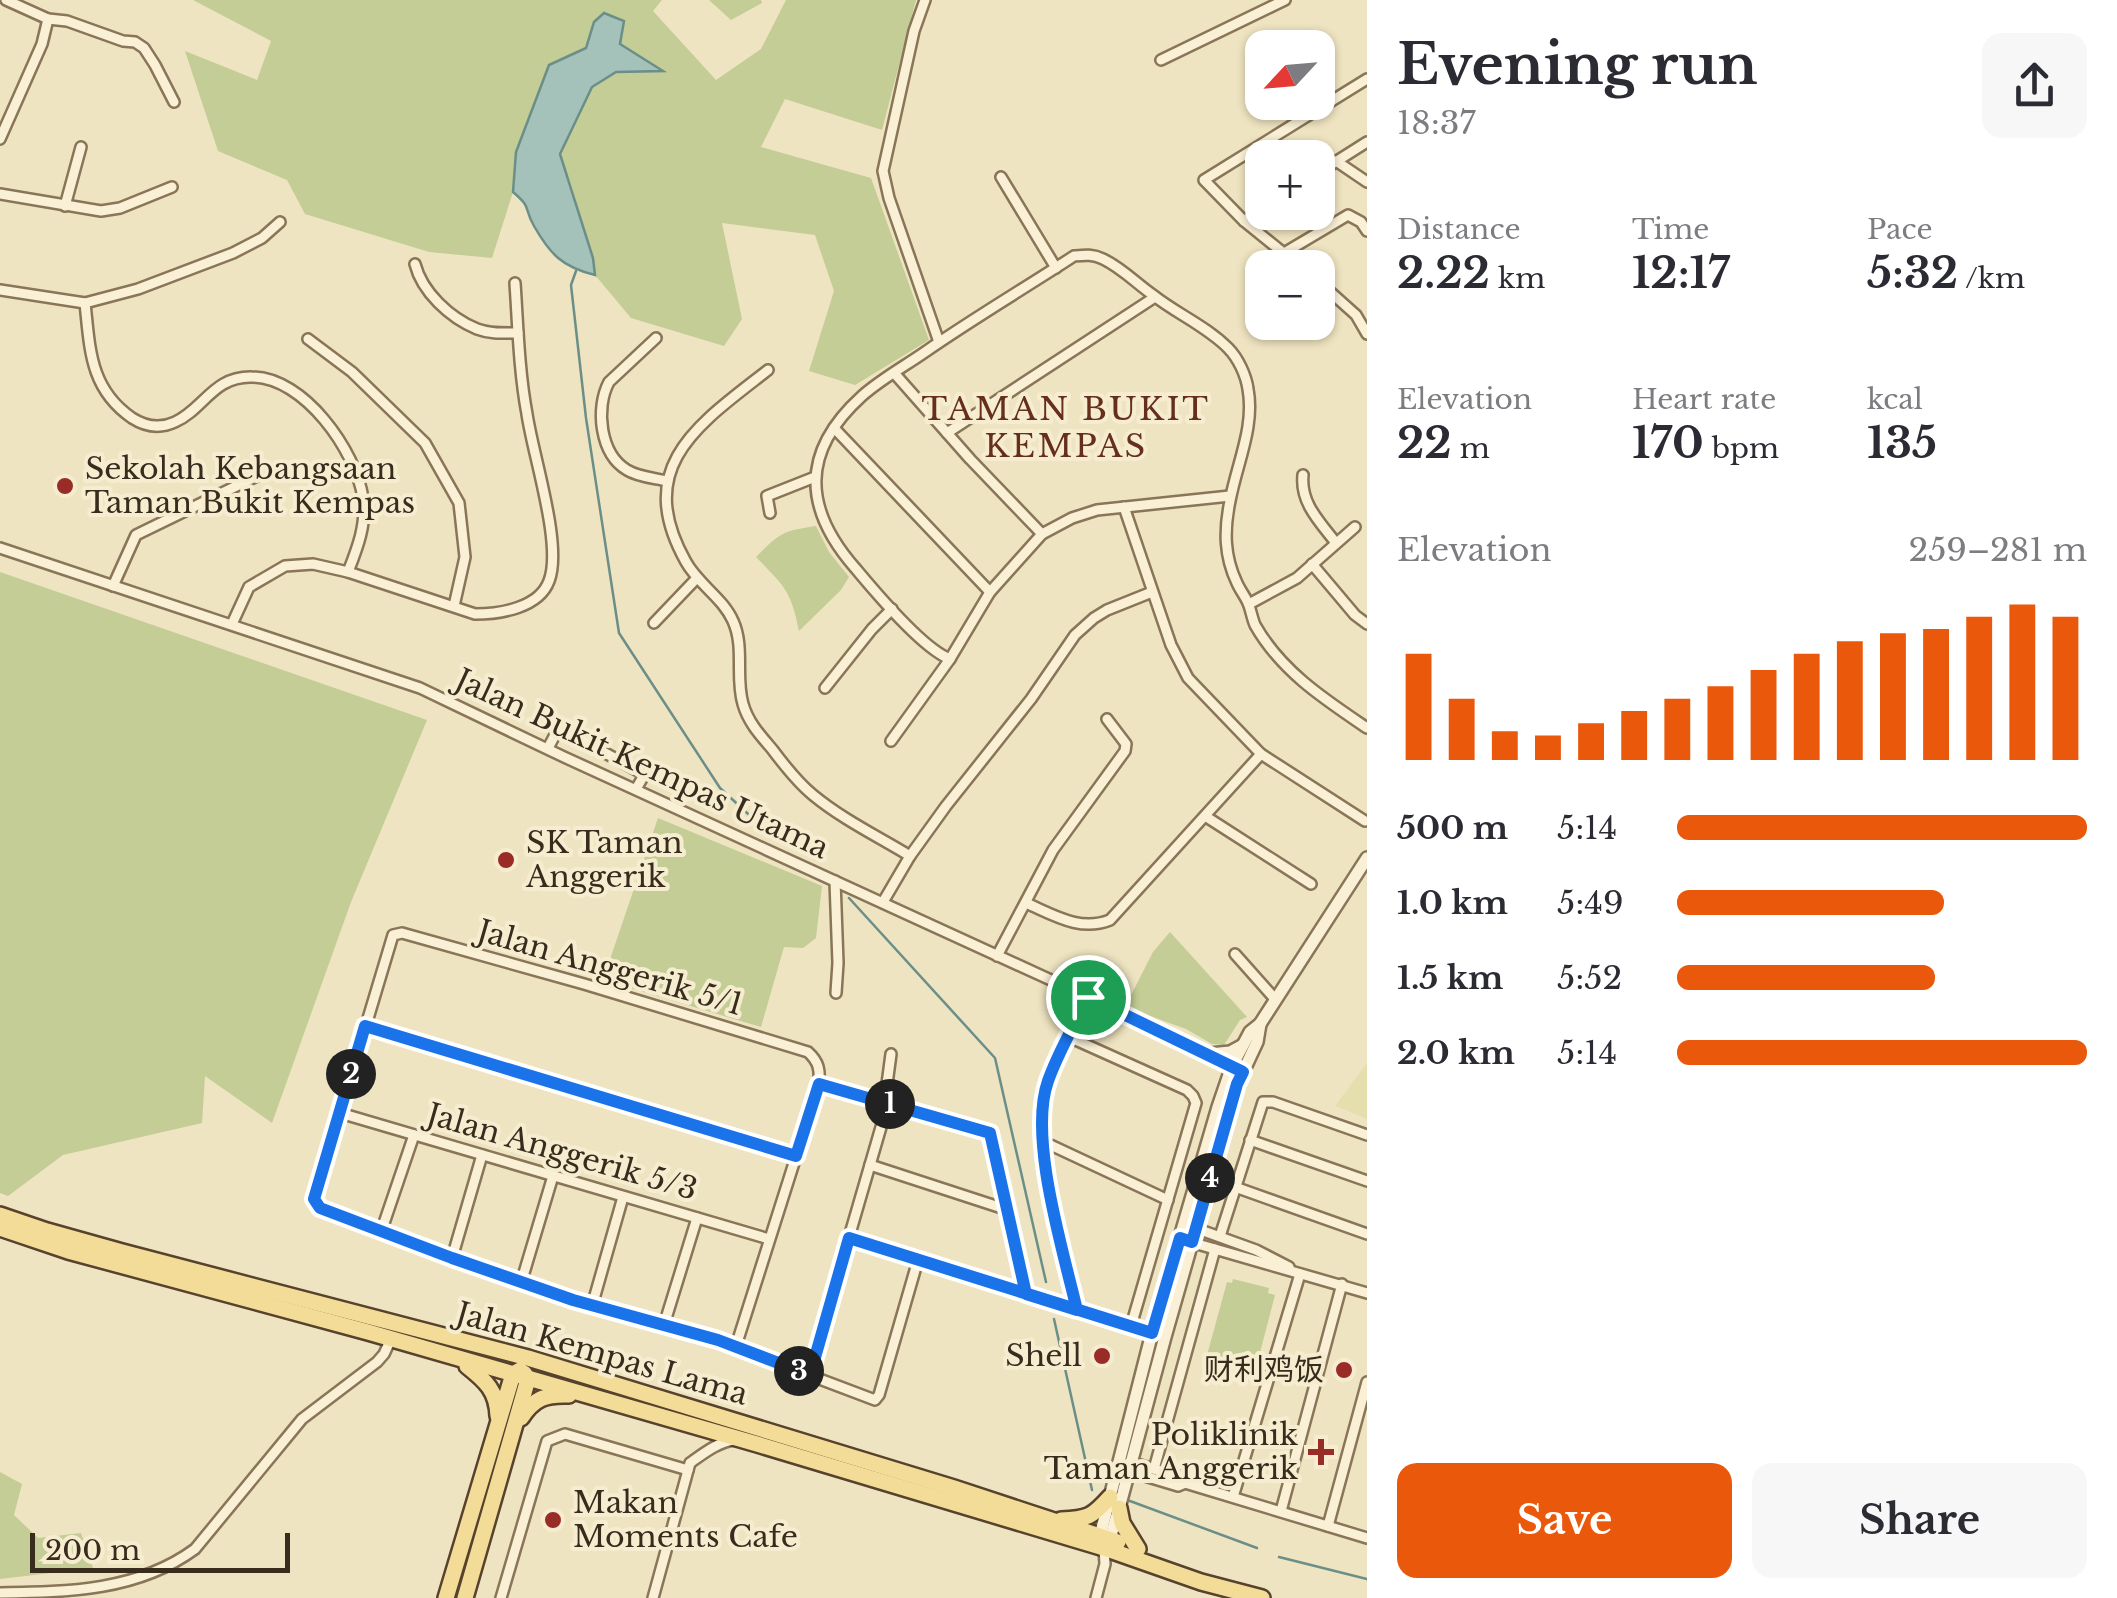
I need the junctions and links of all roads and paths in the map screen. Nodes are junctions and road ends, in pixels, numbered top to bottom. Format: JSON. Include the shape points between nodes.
{"nodes":[{"id":1,"x":6,"y":0,"type":"edge"},
{"id":2,"x":925,"y":0,"type":"edge"},
{"id":3,"x":1285,"y":0,"type":"edge"},
{"id":4,"x":48,"y":19,"type":"junction"},
{"id":5,"x":1161,"y":60,"type":"dead end"},
{"id":6,"x":1367,"y":79,"type":"edge"},
{"id":7,"x":174,"y":102,"type":"dead end"},
{"id":8,"x":0,"y":139,"type":"edge"},
{"id":9,"x":1367,"y":142,"type":"edge"},
{"id":10,"x":81,"y":147,"type":"dead end"},
{"id":11,"x":1336,"y":161,"type":"joint"},
{"id":12,"x":1001,"y":177,"type":"dead end"},
{"id":13,"x":1367,"y":182,"type":"edge"},
{"id":14,"x":172,"y":187,"type":"dead end"},
{"id":15,"x":0,"y":194,"type":"edge"},
{"id":16,"x":65,"y":206,"type":"junction"},
{"id":17,"x":1244,"y":221,"type":"joint"},
{"id":18,"x":280,"y":222,"type":"dead end"},
{"id":19,"x":1367,"y":231,"type":"edge"},
{"id":20,"x":1280,"y":250,"type":"edge"},
{"id":21,"x":1289,"y":250,"type":"edge"},
{"id":22,"x":415,"y":264,"type":"dead end"},
{"id":23,"x":1056,"y":268,"type":"junction"},
{"id":24,"x":515,"y":283,"type":"dead end"},
{"id":25,"x":0,"y":290,"type":"edge"},
{"id":26,"x":1335,"y":296,"type":"edge"},
{"id":27,"x":1155,"y":297,"type":"junction"},
{"id":28,"x":85,"y":304,"type":"junction"},
{"id":29,"x":518,"y":333,"type":"junction"},
{"id":30,"x":1367,"y":334,"type":"edge"},
{"id":31,"x":656,"y":338,"type":"dead end"},
{"id":32,"x":308,"y":339,"type":"dead end"},
{"id":33,"x":940,"y":342,"type":"junction"},
{"id":34,"x":768,"y":370,"type":"dead end"},
{"id":35,"x":894,"y":374,"type":"junction"},
{"id":36,"x":834,"y":428,"type":"junction"},
{"id":37,"x":947,"y":433,"type":"junction"},
{"id":38,"x":1302,"y":475,"type":"dead end"},
{"id":39,"x":256,"y":476,"type":"dead end"},
{"id":40,"x":816,"y":478,"type":"junction"},
{"id":41,"x":667,"y":480,"type":"junction"},
{"id":42,"x":1230,"y":496,"type":"junction"},
{"id":43,"x":1124,"y":506,"type":"junction"},
{"id":44,"x":770,"y":513,"type":"dead end"},
{"id":45,"x":1355,"y":526,"type":"dead end"},
{"id":46,"x":1042,"y":534,"type":"junction"},
{"id":47,"x":1336,"y":543,"type":"junction"},
{"id":48,"x":0,"y":548,"type":"edge"},
{"id":49,"x":1312,"y":564,"type":"junction"},
{"id":50,"x":348,"y":572,"type":"junction"},
{"id":51,"x":696,"y":579,"type":"junction"},
{"id":52,"x":113,"y":586,"type":"junction"},
{"id":53,"x":990,"y":592,"type":"junction"},
{"id":54,"x":1152,"y":592,"type":"junction"},
{"id":55,"x":1248,"y":604,"type":"junction"},
{"id":56,"x":454,"y":606,"type":"junction"},
{"id":57,"x":892,"y":608,"type":"junction"},
{"id":58,"x":654,"y":623,"type":"dead end"},
{"id":59,"x":232,"y":624,"type":"junction"},
{"id":60,"x":1367,"y":624,"type":"edge"},
{"id":61,"x":950,"y":659,"type":"junction"},
{"id":62,"x":824,"y":688,"type":"dead end"},
{"id":63,"x":1107,"y":718,"type":"dead end"},
{"id":64,"x":1367,"y":728,"type":"edge"},
{"id":65,"x":891,"y":741,"type":"dead end"},
{"id":66,"x":548,"y":748,"type":"junction"},
{"id":67,"x":1261,"y":754,"type":"junction"},
{"id":68,"x":636,"y":789,"type":"junction"},
{"id":69,"x":1205,"y":816,"type":"junction"},
{"id":70,"x":1366,"y":821,"type":"edge"},
{"id":71,"x":910,"y":856,"type":"junction"},
{"id":72,"x":1367,"y":858,"type":"edge"},
{"id":73,"x":835,"y":881,"type":"junction"},
{"id":74,"x":1311,"y":884,"type":"dead end"},
{"id":75,"x":883,"y":902,"type":"junction"},
{"id":76,"x":1026,"y":903,"type":"junction"},
{"id":77,"x":1235,"y":954,"type":"dead end"},
{"id":78,"x":997,"y":956,"type":"junction"},
{"id":79,"x":836,"y":992,"type":"dead end"},
{"id":80,"x":1088,"y":997,"type":"junction"},
{"id":81,"x":1275,"y":1000,"type":"junction"},
{"id":82,"x":1260,"y":1024,"type":"junction"},
{"id":83,"x":365,"y":1026,"type":"junction"},
{"id":84,"x":1069,"y":1037,"type":"junction"},
{"id":85,"x":1245,"y":1044,"type":"junction"},
{"id":86,"x":892,"y":1054,"type":"dead end"},
{"id":87,"x":1210,"y":1054,"type":"junction"},
{"id":88,"x":1238,"y":1069,"type":"junction"},
{"id":89,"x":819,"y":1084,"type":"junction"},
{"id":90,"x":885,"y":1102,"type":"junction"},
{"id":91,"x":340,"y":1114,"type":"junction"},
{"id":92,"x":414,"y":1135,"type":"junction"},
{"id":93,"x":1367,"y":1135,"type":"edge"},
{"id":94,"x":1250,"y":1140,"type":"junction"},
{"id":95,"x":1042,"y":1141,"type":"junction"},
{"id":96,"x":482,"y":1155,"type":"junction"},
{"id":97,"x":796,"y":1156,"type":"junction"},
{"id":98,"x":870,"y":1165,"type":"junction"},
{"id":99,"x":553,"y":1176,"type":"junction"},
{"id":100,"x":1367,"y":1181,"type":"edge"},
{"id":101,"x":1235,"y":1186,"type":"junction"},
{"id":102,"x":623,"y":1196,"type":"junction"},
{"id":103,"x":1168,"y":1200,"type":"junction"},
{"id":104,"x":1008,"y":1210,"type":"junction"},
{"id":105,"x":0,"y":1215,"type":"edge"},
{"id":106,"x":696,"y":1218,"type":"junction"},
{"id":107,"x":1190,"y":1226,"type":"junction"},
{"id":108,"x":0,"y":1228,"type":"edge"},
{"id":109,"x":382,"y":1232,"type":"junction"},
{"id":110,"x":1367,"y":1234,"type":"edge"},
{"id":111,"x":1220,"y":1236,"type":"junction"},
{"id":112,"x":849,"y":1238,"type":"junction"},
{"id":113,"x":770,"y":1240,"type":"junction"},
{"id":114,"x":1186,"y":1240,"type":"junction"},
{"id":115,"x":1215,"y":1249,"type":"junction"},
{"id":116,"x":452,"y":1258,"type":"junction"},
{"id":117,"x":918,"y":1260,"type":"junction"},
{"id":118,"x":1300,"y":1274,"type":"junction"},
{"id":119,"x":521,"y":1282,"type":"junction"},
{"id":120,"x":1342,"y":1284,"type":"junction"},
{"id":121,"x":1367,"y":1293,"type":"edge"},
{"id":122,"x":1026,"y":1294,"type":"junction"},
{"id":123,"x":592,"y":1306,"type":"junction"},
{"id":124,"x":1077,"y":1310,"type":"junction"},
{"id":125,"x":664,"y":1325,"type":"junction"},
{"id":126,"x":1131,"y":1326,"type":"junction"},
{"id":127,"x":1158,"y":1335,"type":"junction"},
{"id":128,"x":391,"y":1339,"type":"junction"},
{"id":129,"x":465,"y":1342,"type":"junction"},
{"id":130,"x":736,"y":1346,"type":"junction"},
{"id":131,"x":458,"y":1360,"type":"junction"},
{"id":132,"x":521,"y":1374,"type":"junction"},
{"id":133,"x":583,"y":1374,"type":"junction"},
{"id":134,"x":810,"y":1375,"type":"junction"},
{"id":135,"x":1367,"y":1382,"type":"edge"},
{"id":136,"x":588,"y":1394,"type":"junction"},
{"id":137,"x":498,"y":1425,"type":"junction"},
{"id":138,"x":516,"y":1425,"type":"junction"},
{"id":139,"x":756,"y":1444,"type":"junction"},
{"id":140,"x":1129,"y":1466,"type":"junction"},
{"id":141,"x":1154,"y":1469,"type":"junction"},
{"id":142,"x":688,"y":1470,"type":"junction"},
{"id":143,"x":1184,"y":1482,"type":"junction"},
{"id":144,"x":1232,"y":1497,"type":"junction"},
{"id":145,"x":1115,"y":1502,"type":"junction"},
{"id":146,"x":1281,"y":1511,"type":"junction"},
{"id":147,"x":1052,"y":1520,"type":"junction"},
{"id":148,"x":1328,"y":1526,"type":"junction"},
{"id":149,"x":1367,"y":1538,"type":"edge"},
{"id":150,"x":1105,"y":1541,"type":"junction"},
{"id":151,"x":1138,"y":1549,"type":"junction"},
{"id":152,"x":1238,"y":1590,"type":"junction"},
{"id":153,"x":0,"y":1592,"type":"edge"},
{"id":154,"x":446,"y":1598,"type":"edge"},
{"id":155,"x":465,"y":1598,"type":"edge"},
{"id":156,"x":501,"y":1598,"type":"edge"},
{"id":157,"x":653,"y":1598,"type":"edge"},
{"id":158,"x":1096,"y":1598,"type":"edge"},
{"id":159,"x":1262,"y":1598,"type":"edge"}],
"edges":[{"from":1,"to":4,"type":"street"},
{"from":2,"to":33,"type":"street","via":[[883,171]]},
{"from":3,"to":5,"type":"street"},
{"from":4,"to":7,"type":"street","via":[[135,42]]},
{"from":4,"to":8,"type":"street"},
{"from":6,"to":17,"type":"street","via":[[1204,180]]},
{"from":9,"to":11,"type":"street"},
{"from":10,"to":16,"type":"street"},
{"from":11,"to":13,"type":"street"},
{"from":12,"to":23,"type":"street"},
{"from":14,"to":16,"type":"street","via":[[101,212]]},
{"from":15,"to":16,"type":"street"},
{"from":17,"to":20,"type":"street"},
{"from":18,"to":28,"type":"street","via":[[234,253]]},
{"from":19,"to":21,"type":"street","via":[[1348,216]]},
{"from":22,"to":29,"type":"street","via":[[436,300],[458,319],[478,329]]},
{"from":23,"to":27,"type":"street","via":[[1090,254]]},
{"from":23,"to":33,"type":"street"},
{"from":24,"to":29,"type":"street"},
{"from":25,"to":28,"type":"street"},
{"from":26,"to":30,"type":"street"},
{"from":27,"to":37,"type":"street"},
{"from":27,"to":42,"type":"street","via":[[1231,350],[1248,384],[1249,428]]},
{"from":28,"to":50,"type":"street","via":[[96,376],[138,422],[155,428],[179,420],[216,388],[253,376],[286,385],[321,416],[363,498],[364,524]]},
{"from":29,"to":56,"type":"street","via":[[553,564],[541,594],[516,608],[476,614]]},
{"from":31,"to":41,"type":"street","via":[[605,390],[604,437],[628,471]]},
{"from":32,"to":56,"type":"street","via":[[426,443],[460,503],[465,558]]},
{"from":33,"to":35,"type":"street"},
{"from":34,"to":41,"type":"street","via":[[696,430]]},
{"from":35,"to":36,"type":"street","via":[[865,393]]},
{"from":35,"to":37,"type":"street"},
{"from":36,"to":40,"type":"street"},
{"from":36,"to":53,"type":"street"},
{"from":37,"to":46,"type":"street"},
{"from":38,"to":47,"type":"street","via":[[1307,502]]},
{"from":39,"to":52,"type":"street","via":[[136,536]]},
{"from":40,"to":44,"type":"street","via":[[767,496]]},
{"from":40,"to":57,"type":"street","via":[[822,520],[836,545]]},
{"from":41,"to":51,"type":"street","via":[[666,508]]},
{"from":42,"to":43,"type":"street"},
{"from":42,"to":55,"type":"street","via":[[1226,550]]},
{"from":43,"to":46,"type":"street"},
{"from":43,"to":54,"type":"street"},
{"from":45,"to":47,"type":"street"},
{"from":46,"to":53,"type":"street"},
{"from":47,"to":49,"type":"street"},
{"from":48,"to":52,"type":"street","name":"Jalan Bukit Kempas Utama"},
{"from":49,"to":55,"type":"street"},
{"from":49,"to":60,"type":"street"},
{"from":50,"to":56,"type":"street"},
{"from":50,"to":59,"type":"street","via":[[285,566],[249,586]]},
{"from":51,"to":58,"type":"street"},
{"from":51,"to":71,"type":"street","via":[[735,625],[740,696],[754,728],[810,793]]},
{"from":52,"to":59,"type":"street","name":"Jalan Bukit Kempas Utama"},
{"from":53,"to":61,"type":"street"},
{"from":54,"to":67,"type":"street","via":[[1188,678]]},
{"from":54,"to":71,"type":"street","via":[[1107,610],[1075,634]]},
{"from":55,"to":64,"type":"street","via":[[1256,626],[1293,673]]},
{"from":57,"to":61,"type":"street","via":[[931,649]]},
{"from":57,"to":62,"type":"street"},
{"from":59,"to":66,"type":"street","name":"Jalan Bukit Kempas Utama","via":[[420,688]]},
{"from":61,"to":65,"type":"street"},
{"from":63,"to":76,"type":"street","via":[[1125,751],[1053,850]]},
{"from":66,"to":68,"type":"street","name":"Jalan Bukit Kempas Utama"},
{"from":66,"to":68,"type":"street","via":[[560,731],[574,736],[640,772]]},
{"from":67,"to":69,"type":"street"},
{"from":67,"to":70,"type":"street"},
{"from":68,"to":73,"type":"street","name":"Jalan Bukit Kempas Utama"},
{"from":69,"to":74,"type":"street"},
{"from":69,"to":76,"type":"street","via":[[1110,920],[1077,924]]},
{"from":71,"to":75,"type":"street"},
{"from":72,"to":81,"type":"street"},
{"from":73,"to":75,"type":"street","name":"Jalan Bukit Kempas Utama"},
{"from":73,"to":79,"type":"street"},
{"from":75,"to":78,"type":"street","name":"Jalan Bukit Kempas Utama"},
{"from":76,"to":78,"type":"street"},
{"from":77,"to":81,"type":"street"},
{"from":78,"to":80,"type":"street","name":"Jalan Bukit Kempas Utama"},
{"from":80,"to":84,"type":"street"},
{"from":80,"to":87,"type":"street","name":"Jalan Bukit Kempas Utama"},
{"from":81,"to":82,"type":"street"},
{"from":82,"to":85,"type":"street"},
{"from":82,"to":88,"type":"street","via":[[1257,1042]]},
{"from":83,"to":89,"type":"street","name":"Jalan Anggerik 5/1","via":[[397,933],[808,1052],[818,1064]]},
{"from":83,"to":91,"type":"street"},
{"from":83,"to":97,"type":"street"},
{"from":84,"to":95,"type":"street","via":[[1047,1082]]},
{"from":84,"to":103,"type":"street","via":[[1193,1096],[1196,1109]]},
{"from":85,"to":87,"type":"street"},
{"from":85,"to":88,"type":"street"},
{"from":86,"to":90,"type":"street"},
{"from":87,"to":88,"type":"street","name":"Jalan Bukit Kempas Utama"},
{"from":88,"to":107,"type":"street"},
{"from":89,"to":90,"type":"street"},
{"from":89,"to":97,"type":"street"},
{"from":90,"to":98,"type":"street"},
{"from":90,"to":104,"type":"street","via":[[990,1133]]},
{"from":91,"to":92,"type":"street","name":"Jalan Anggerik 5/3"},
{"from":91,"to":109,"type":"street","via":[[315,1204]]},
{"from":92,"to":96,"type":"street","name":"Jalan Anggerik 5/3"},
{"from":92,"to":109,"type":"street"},
{"from":93,"to":94,"type":"street","via":[[1263,1102]]},
{"from":94,"to":100,"type":"street"},
{"from":94,"to":101,"type":"street"},
{"from":95,"to":103,"type":"street"},
{"from":95,"to":124,"type":"street"},
{"from":96,"to":99,"type":"street","name":"Jalan Anggerik 5/3"},
{"from":96,"to":116,"type":"street"},
{"from":97,"to":113,"type":"street"},
{"from":98,"to":104,"type":"street"},
{"from":98,"to":112,"type":"street"},
{"from":99,"to":102,"type":"street","name":"Jalan Anggerik 5/3"},
{"from":99,"to":119,"type":"street"},
{"from":101,"to":110,"type":"street"},
{"from":101,"to":111,"type":"street"},
{"from":102,"to":106,"type":"street","name":"Jalan Anggerik 5/3"},
{"from":102,"to":123,"type":"street"},
{"from":103,"to":126,"type":"street"},
{"from":104,"to":122,"type":"street"},
{"from":105,"to":129,"type":"main road","name":"Jalan Kempas Lama"},
{"from":106,"to":113,"type":"street","name":"Jalan Anggerik 5/3"},
{"from":106,"to":125,"type":"street"},
{"from":107,"to":111,"type":"street"},
{"from":107,"to":114,"type":"street"},
{"from":108,"to":128,"type":"main road","name":"Jalan Kempas Lama"},
{"from":109,"to":116,"type":"street"},
{"from":111,"to":118,"type":"street"},
{"from":112,"to":117,"type":"street"},
{"from":112,"to":134,"type":"street"},
{"from":113,"to":130,"type":"street"},
{"from":114,"to":115,"type":"street"},
{"from":114,"to":127,"type":"street"},
{"from":115,"to":118,"type":"street"},
{"from":115,"to":141,"type":"street"},
{"from":116,"to":119,"type":"street"},
{"from":117,"to":122,"type":"street"},
{"from":117,"to":134,"type":"street","via":[[874,1400]]},
{"from":118,"to":120,"type":"street"},
{"from":118,"to":144,"type":"street"},
{"from":119,"to":123,"type":"street"},
{"from":120,"to":121,"type":"street"},
{"from":120,"to":146,"type":"street"},
{"from":122,"to":124,"type":"street"},
{"from":123,"to":125,"type":"street"},
{"from":124,"to":126,"type":"street"},
{"from":125,"to":130,"type":"street"},
{"from":126,"to":127,"type":"street"},
{"from":127,"to":140,"type":"street"},
{"from":127,"to":145,"type":"street"},
{"from":128,"to":131,"type":"main road","name":"Jalan Kempas Lama"},
{"from":128,"to":153,"type":"street","via":[[377,1362],[302,1418],[182,1559],[139,1578],[82,1590]]},
{"from":129,"to":132,"type":"main road","via":[[510,1358]]},
{"from":129,"to":133,"type":"main road","name":"Jalan Kempas Lama"},
{"from":130,"to":134,"type":"street"},
{"from":131,"to":132,"type":"main road","name":"Jalan Kempas Lama"},
{"from":131,"to":137,"type":"main road","via":[[494,1392]]},
{"from":132,"to":133,"type":"main road","via":[[540,1366]]},
{"from":132,"to":136,"type":"main road","name":"Jalan Kempas Lama"},
{"from":132,"to":137,"type":"main road"},
{"from":132,"to":138,"type":"main road"},
{"from":133,"to":147,"type":"main road","name":"Jalan Kempas Lama"},
{"from":135,"to":148,"type":"street"},
{"from":136,"to":138,"type":"main road","via":[[538,1399]]},
{"from":136,"to":139,"type":"main road","name":"Jalan Kempas Lama"},
{"from":137,"to":154,"type":"main road"},
{"from":138,"to":155,"type":"main road"},
{"from":139,"to":142,"type":"street","via":[[722,1443]]},
{"from":139,"to":150,"type":"main road","name":"Jalan Kempas Lama"},
{"from":140,"to":141,"type":"street"},
{"from":140,"to":143,"type":"street","via":[[1178,1486]]},
{"from":140,"to":145,"type":"street"},
{"from":141,"to":143,"type":"street"},
{"from":142,"to":156,"type":"street","via":[[565,1434],[547,1441]]},
{"from":142,"to":157,"type":"street"},
{"from":143,"to":144,"type":"street"},
{"from":144,"to":146,"type":"street"},
{"from":145,"to":147,"type":"main road","via":[[1092,1516]]},
{"from":145,"to":150,"type":"street"},
{"from":145,"to":151,"type":"main road"},
{"from":146,"to":148,"type":"street"},
{"from":147,"to":150,"type":"main road","name":"Jalan Kempas Lama"},
{"from":148,"to":149,"type":"street"},
{"from":150,"to":151,"type":"main road","name":"Jalan Kempas Lama"},
{"from":150,"to":152,"type":"main road","name":"Jalan Kempas Lama","via":[[1201,1582]]},
{"from":150,"to":158,"type":"street"},
{"from":151,"to":152,"type":"main road","name":"Jalan Kempas Lama"},
{"from":152,"to":159,"type":"main road","name":"Jalan Kempas Lama"}]}
